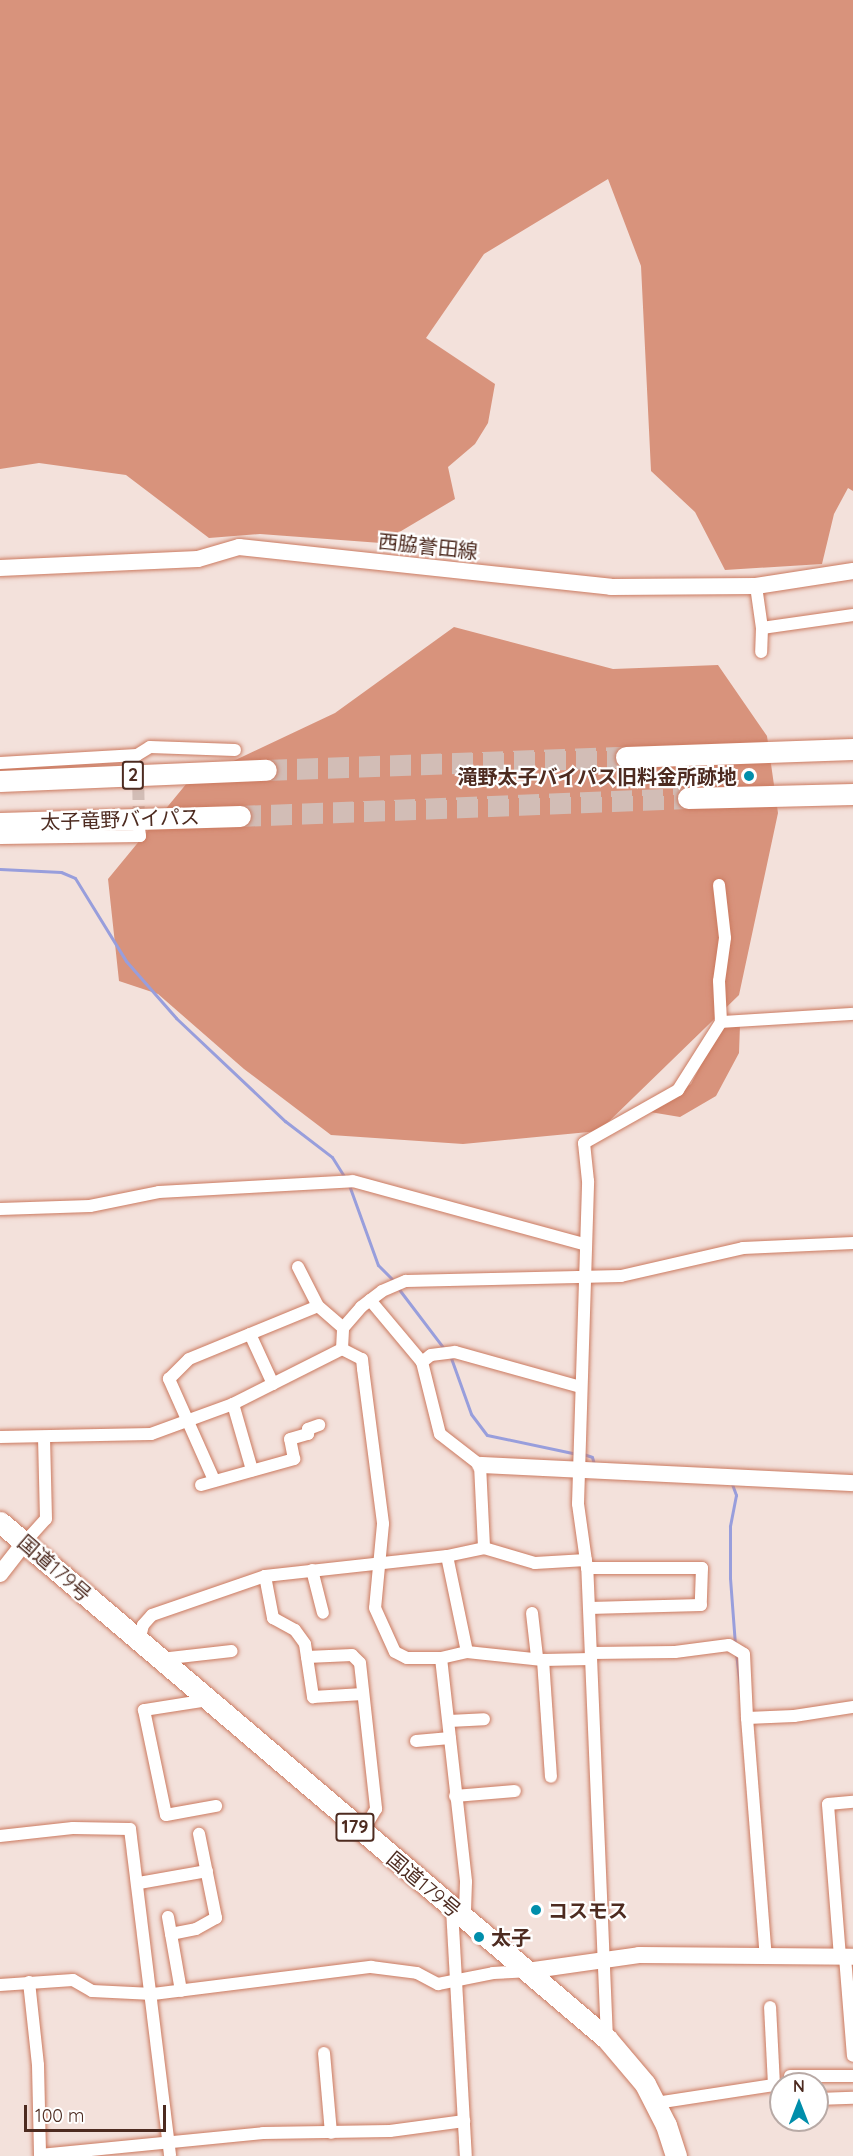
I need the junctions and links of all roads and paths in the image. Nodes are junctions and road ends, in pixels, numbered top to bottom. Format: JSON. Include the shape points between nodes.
{"nodes":[{"id":1,"x":0,"y":568,"type":"edge"},
{"id":2,"x":853,"y":571,"type":"edge"},
{"id":3,"x":756,"y":586,"type":"junction"},
{"id":4,"x":853,"y":615,"type":"edge"},
{"id":5,"x":762,"y":628,"type":"junction"},
{"id":6,"x":761,"y":652,"type":"dead end"},
{"id":7,"x":235,"y":750,"type":"dead end"},
{"id":8,"x":853,"y":750,"type":"edge"},
{"id":9,"x":626,"y":757,"type":"tunnel mouth"},
{"id":10,"x":0,"y":763,"type":"edge"},
{"id":11,"x":266,"y":770,"type":"tunnel mouth"},
{"id":12,"x":0,"y":781,"type":"edge"},
{"id":13,"x":853,"y":794,"type":"edge"},
{"id":14,"x":687,"y":798,"type":"tunnel mouth"},
{"id":15,"x":240,"y":816,"type":"tunnel mouth"},
{"id":16,"x":0,"y":822,"type":"edge"},
{"id":17,"x":140,"y":832,"type":"dead end"},
{"id":18,"x":0,"y":838,"type":"edge"},
{"id":19,"x":718,"y":885,"type":"dead end"},
{"id":20,"x":853,"y":1014,"type":"edge"},
{"id":21,"x":721,"y":1022,"type":"junction"},
{"id":22,"x":0,"y":1209,"type":"edge"},
{"id":23,"x":853,"y":1243,"type":"edge"},
{"id":24,"x":583,"y":1244,"type":"junction"},
{"id":25,"x":298,"y":1267,"type":"dead end"},
{"id":26,"x":583,"y":1277,"type":"junction"},
{"id":27,"x":370,"y":1300,"type":"junction"},
{"id":28,"x":318,"y":1306,"type":"junction"},
{"id":29,"x":343,"y":1328,"type":"junction"},
{"id":30,"x":250,"y":1334,"type":"junction"},
{"id":31,"x":342,"y":1349,"type":"junction"},
{"id":32,"x":422,"y":1362,"type":"junction"},
{"id":33,"x":273,"y":1384,"type":"junction"},
{"id":34,"x":580,"y":1387,"type":"junction"},
{"id":35,"x":233,"y":1404,"type":"junction"},
{"id":36,"x":188,"y":1421,"type":"junction"},
{"id":37,"x":319,"y":1425,"type":"dead end"},
{"id":38,"x":0,"y":1437,"type":"edge"},
{"id":39,"x":44,"y":1437,"type":"junction"},
{"id":40,"x":480,"y":1465,"type":"junction"},
{"id":41,"x":252,"y":1470,"type":"junction"},
{"id":42,"x":579,"y":1470,"type":"junction"},
{"id":43,"x":214,"y":1480,"type":"junction"},
{"id":44,"x":853,"y":1483,"type":"edge"},
{"id":45,"x":201,"y":1485,"type":"dead end"},
{"id":46,"x":0,"y":1522,"type":"edge"},
{"id":47,"x":25,"y":1542,"type":"junction"},
{"id":48,"x":483,"y":1548,"type":"junction"},
{"id":49,"x":447,"y":1556,"type":"junction"},
{"id":50,"x":379,"y":1561,"type":"junction"},
{"id":51,"x":587,"y":1564,"type":"junction"},
{"id":52,"x":312,"y":1570,"type":"junction"},
{"id":53,"x":0,"y":1574,"type":"edge"},
{"id":54,"x":265,"y":1576,"type":"junction"},
{"id":55,"x":589,"y":1608,"type":"junction"},
{"id":56,"x":323,"y":1613,"type":"dead end"},
{"id":57,"x":532,"y":1613,"type":"dead end"},
{"id":58,"x":139,"y":1641,"type":"junction"},
{"id":59,"x":232,"y":1651,"type":"dead end"},
{"id":60,"x":467,"y":1652,"type":"junction"},
{"id":61,"x":591,"y":1656,"type":"junction"},
{"id":62,"x":307,"y":1657,"type":"junction"},
{"id":63,"x":441,"y":1658,"type":"junction"},
{"id":64,"x":540,"y":1658,"type":"junction"},
{"id":65,"x":159,"y":1659,"type":"junction"},
{"id":66,"x":363,"y":1694,"type":"junction"},
{"id":67,"x":208,"y":1700,"type":"junction"},
{"id":68,"x":853,"y":1707,"type":"edge"},
{"id":69,"x":747,"y":1718,"type":"junction"},
{"id":70,"x":484,"y":1719,"type":"dead end"},
{"id":71,"x":449,"y":1721,"type":"junction"},
{"id":72,"x":450,"y":1738,"type":"junction"},
{"id":73,"x":416,"y":1741,"type":"dead end"},
{"id":74,"x":551,"y":1777,"type":"dead end"},
{"id":75,"x":515,"y":1791,"type":"dead end"},
{"id":76,"x":455,"y":1796,"type":"junction"},
{"id":77,"x":853,"y":1802,"type":"edge"},
{"id":78,"x":216,"y":1806,"type":"dead end"},
{"id":79,"x":362,"y":1832,"type":"junction"},
{"id":80,"x":199,"y":1834,"type":"dead end"},
{"id":81,"x":0,"y":1836,"type":"edge"},
{"id":82,"x":207,"y":1871,"type":"junction"},
{"id":83,"x":139,"y":1883,"type":"junction"},
{"id":84,"x":458,"y":1914,"type":"junction"},
{"id":85,"x":168,"y":1917,"type":"dead end"},
{"id":86,"x":171,"y":1934,"type":"junction"},
{"id":87,"x":766,"y":1957,"type":"junction"},
{"id":88,"x":846,"y":1957,"type":"edge"},
{"id":89,"x":602,"y":1961,"type":"junction"},
{"id":90,"x":527,"y":1971,"type":"junction"},
{"id":91,"x":29,"y":1982,"type":"junction"},
{"id":92,"x":457,"y":1982,"type":"junction"},
{"id":93,"x":0,"y":1985,"type":"edge"},
{"id":94,"x":181,"y":1991,"type":"junction"},
{"id":95,"x":153,"y":1994,"type":"junction"},
{"id":96,"x":770,"y":2007,"type":"dead end"},
{"id":97,"x":607,"y":2039,"type":"junction"},
{"id":98,"x":324,"y":2053,"type":"dead end"},
{"id":99,"x":853,"y":2055,"type":"edge"},
{"id":100,"x":829,"y":2076,"type":"edge"},
{"id":101,"x":853,"y":2076,"type":"edge"},
{"id":102,"x":853,"y":2098,"type":"edge"},
{"id":103,"x":829,"y":2099,"type":"edge"},
{"id":104,"x":656,"y":2103,"type":"junction"},
{"id":105,"x":464,"y":2121,"type":"junction"},
{"id":106,"x":331,"y":2133,"type":"junction"},
{"id":107,"x":168,"y":2141,"type":"junction"},
{"id":108,"x":170,"y":2156,"type":"edge"},
{"id":109,"x":466,"y":2156,"type":"edge"},
{"id":110,"x":676,"y":2156,"type":"edge"}],
"edges":[{"from":1,"to":3,"type":"main road","name":"西脇誉田線","via":[[198,559],[239,547],[611,587]]},
{"from":2,"to":3,"type":"main road","name":"西脇誉田線"},
{"from":3,"to":5,"type":"street"},
{"from":4,"to":5,"type":"street"},
{"from":5,"to":6,"type":"street"},
{"from":7,"to":10,"type":"street","via":[[150,747],[137,761]]},
{"from":8,"to":9,"type":"highway"},
{"from":11,"to":12,"type":"highway","number":"2"},
{"from":13,"to":14,"type":"highway"},
{"from":15,"to":16,"type":"highway","name":"太子竜野バイパス","number":"2"},
{"from":17,"to":18,"type":"street"},
{"from":19,"to":21,"type":"street","via":[[725,938],[719,981]]},
{"from":20,"to":21,"type":"street"},
{"from":21,"to":24,"type":"street","via":[[678,1090],[584,1143],[588,1180]]},
{"from":22,"to":24,"type":"street","via":[[90,1206],[159,1192],[353,1181]]},
{"from":23,"to":26,"type":"street","via":[[743,1248],[621,1276]]},
{"from":24,"to":26,"type":"street"},
{"from":25,"to":28,"type":"street"},
{"from":26,"to":27,"type":"street","via":[[414,1280],[394,1285]]},
{"from":26,"to":34,"type":"street"},
{"from":27,"to":29,"type":"street"},
{"from":27,"to":32,"type":"street"},
{"from":28,"to":29,"type":"street"},
{"from":28,"to":30,"type":"street"},
{"from":29,"to":31,"type":"street"},
{"from":30,"to":33,"type":"street"},
{"from":30,"to":36,"type":"street","via":[[189,1359],[169,1379]]},
{"from":31,"to":33,"type":"street"},
{"from":31,"to":50,"type":"street","via":[[362,1359],[383,1524]]},
{"from":32,"to":34,"type":"street","via":[[431,1355],[455,1352]]},
{"from":32,"to":40,"type":"street","via":[[440,1434]]},
{"from":33,"to":35,"type":"street"},
{"from":34,"to":42,"type":"street"},
{"from":35,"to":36,"type":"street"},
{"from":35,"to":41,"type":"street"},
{"from":36,"to":39,"type":"street","via":[[151,1434]]},
{"from":36,"to":43,"type":"street"},
{"from":37,"to":41,"type":"street","via":[[308,1429],[308,1434],[290,1439],[294,1460]]},
{"from":38,"to":39,"type":"street"},
{"from":39,"to":47,"type":"street","via":[[47,1512]]},
{"from":40,"to":42,"type":"main road"},
{"from":40,"to":48,"type":"street"},
{"from":41,"to":43,"type":"street"},
{"from":42,"to":44,"type":"main road"},
{"from":42,"to":51,"type":"street","via":[[578,1504]]},
{"from":43,"to":45,"type":"street"},
{"from":46,"to":47,"type":"highway","name":"国道179号","number":"179"},
{"from":47,"to":53,"type":"main road"},
{"from":47,"to":58,"type":"highway","name":"国道179号","number":"179"},
{"from":48,"to":49,"type":"street"},
{"from":48,"to":51,"type":"street","via":[[535,1563]]},
{"from":49,"to":50,"type":"street"},
{"from":49,"to":60,"type":"street"},
{"from":50,"to":52,"type":"street"},
{"from":50,"to":63,"type":"street","via":[[375,1608],[395,1652],[407,1658]]},
{"from":51,"to":55,"type":"street"},
{"from":51,"to":55,"type":"street","via":[[702,1568],[701,1605]]},
{"from":52,"to":54,"type":"street"},
{"from":52,"to":56,"type":"street"},
{"from":54,"to":58,"type":"street","via":[[152,1615],[142,1625]]},
{"from":54,"to":62,"type":"street","via":[[273,1618],[298,1634]]},
{"from":55,"to":61,"type":"street"},
{"from":57,"to":64,"type":"street"},
{"from":58,"to":65,"type":"highway","name":"国道179号","number":"179"},
{"from":59,"to":65,"type":"street"},
{"from":60,"to":63,"type":"street"},
{"from":60,"to":64,"type":"street"},
{"from":61,"to":64,"type":"street"},
{"from":61,"to":69,"type":"street","via":[[729,1645],[744,1654]]},
{"from":61,"to":89,"type":"street"},
{"from":62,"to":66,"type":"street","via":[[357,1657]]},
{"from":62,"to":66,"type":"street","via":[[313,1697]]},
{"from":63,"to":71,"type":"street"},
{"from":64,"to":74,"type":"street"},
{"from":65,"to":67,"type":"highway","name":"国道179号","number":"179"},
{"from":66,"to":79,"type":"street","via":[[376,1809]]},
{"from":67,"to":78,"type":"street","via":[[144,1710],[166,1815]]},
{"from":67,"to":79,"type":"highway","name":"国道179号","number":"179"},
{"from":68,"to":69,"type":"street"},
{"from":69,"to":87,"type":"street"},
{"from":70,"to":71,"type":"street"},
{"from":71,"to":72,"type":"street"},
{"from":72,"to":73,"type":"street"},
{"from":72,"to":76,"type":"street"},
{"from":75,"to":76,"type":"street"},
{"from":76,"to":84,"type":"street","via":[[466,1882]]},
{"from":77,"to":88,"type":"street","via":[[828,1804]]},
{"from":79,"to":84,"type":"highway","name":"国道179号","number":"179"},
{"from":80,"to":82,"type":"street"},
{"from":81,"to":83,"type":"street","via":[[125,1827],[130,1829]]},
{"from":82,"to":83,"type":"street"},
{"from":82,"to":86,"type":"street","via":[[216,1918],[196,1929]]},
{"from":83,"to":95,"type":"street"},
{"from":84,"to":90,"type":"highway","name":"国道179号","number":"179"},
{"from":84,"to":92,"type":"street"},
{"from":85,"to":86,"type":"street"},
{"from":86,"to":94,"type":"street"},
{"from":87,"to":88,"type":"main road"},
{"from":87,"to":89,"type":"main road","via":[[639,1955]]},
{"from":88,"to":99,"type":"street"},
{"from":89,"to":90,"type":"main road"},
{"from":89,"to":97,"type":"street"},
{"from":90,"to":92,"type":"street","via":[[493,1973]]},
{"from":90,"to":97,"type":"highway","name":"国道179号","number":"179"},
{"from":91,"to":93,"type":"street"},
{"from":91,"to":95,"type":"street","via":[[73,1980],[99,1993]]},
{"from":91,"to":107,"type":"street","via":[[38,2065],[40,2155]]},
{"from":92,"to":94,"type":"street","via":[[438,1984],[417,1973],[371,1967]]},
{"from":92,"to":105,"type":"street"},
{"from":94,"to":95,"type":"street"},
{"from":95,"to":107,"type":"street"},
{"from":96,"to":104,"type":"street","via":[[774,2085]]},
{"from":97,"to":104,"type":"highway","name":"国道179号","number":"179","via":[[635,2069]]},
{"from":98,"to":106,"type":"street"},
{"from":100,"to":101,"type":"street"},
{"from":102,"to":103,"type":"street"},
{"from":104,"to":110,"type":"highway","name":"国道179号","number":"179"},
{"from":105,"to":106,"type":"street","via":[[390,2131]]},
{"from":105,"to":109,"type":"street"},
{"from":106,"to":107,"type":"street","via":[[262,2133]]},
{"from":107,"to":108,"type":"street"}]}
